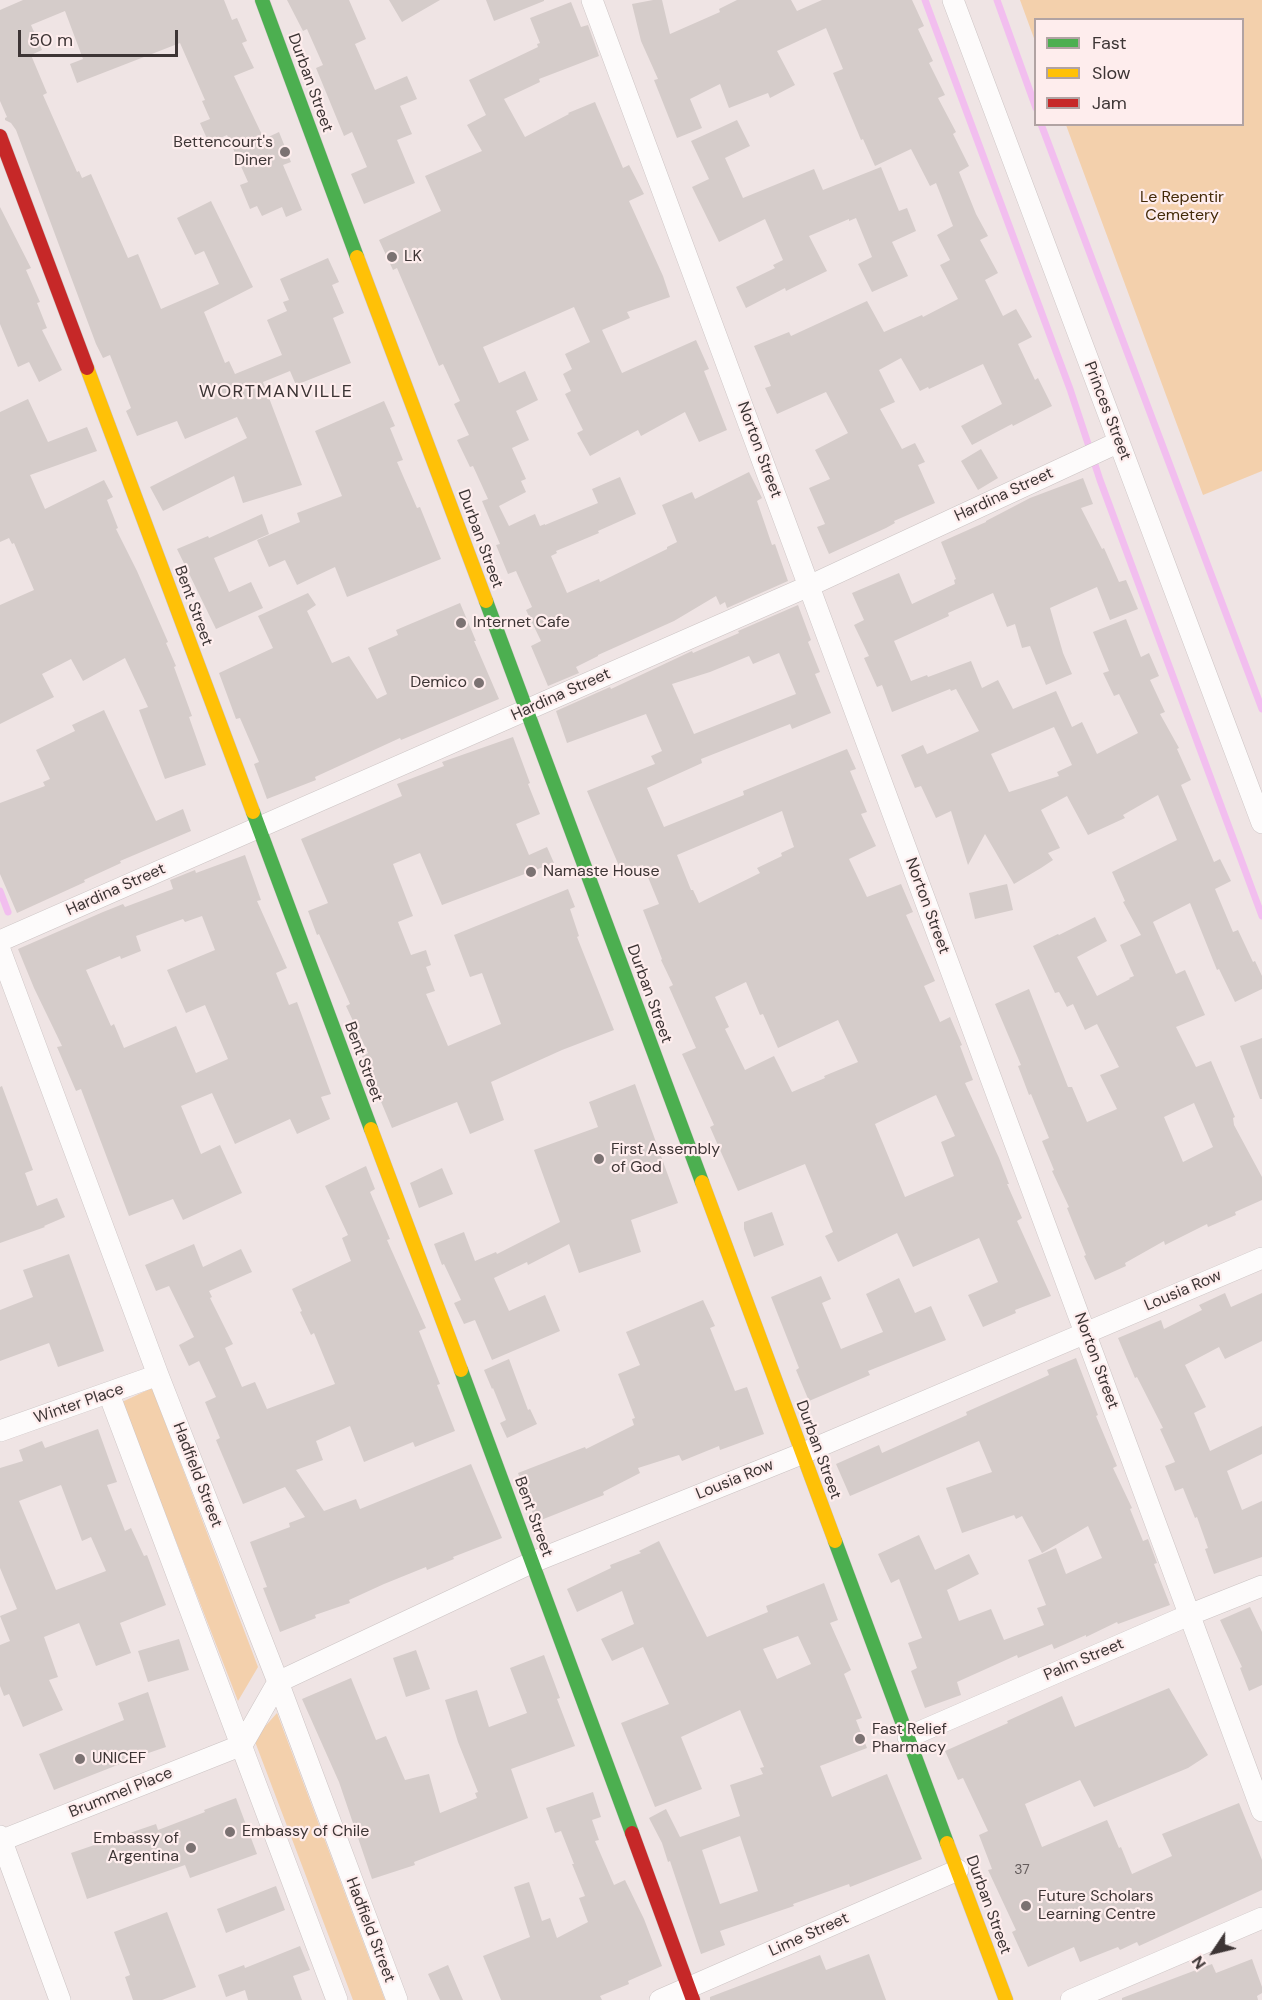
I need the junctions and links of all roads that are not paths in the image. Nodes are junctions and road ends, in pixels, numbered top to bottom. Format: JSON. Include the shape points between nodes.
{"nodes":[{"id":1,"x":262,"y":0,"type":"edge"},
{"id":2,"x":592,"y":0,"type":"edge"},
{"id":3,"x":952,"y":0,"type":"edge"},
{"id":4,"x":0,"y":136,"type":"edge"},
{"id":5,"x":1119,"y":442,"type":"junction"},
{"id":6,"x":809,"y":586,"type":"junction"},
{"id":7,"x":526,"y":710,"type":"junction"},
{"id":8,"x":1262,"y":823,"type":"edge"},
{"id":9,"x":258,"y":828,"type":"junction"},
{"id":10,"x":0,"y":941,"type":"edge"},
{"id":11,"x":0,"y":950,"type":"edge"},
{"id":12,"x":1262,"y":1258,"type":"edge"},
{"id":13,"x":1085,"y":1333,"type":"junction"},
{"id":14,"x":158,"y":1375,"type":"junction"},
{"id":15,"x":109,"y":1394,"type":"junction"},
{"id":16,"x":0,"y":1431,"type":"edge"},
{"id":17,"x":801,"y":1454,"type":"junction"},
{"id":18,"x":533,"y":1562,"type":"junction"},
{"id":19,"x":1262,"y":1586,"type":"edge"},
{"id":20,"x":1189,"y":1615,"type":"junction"},
{"id":21,"x":278,"y":1682,"type":"junction"},
{"id":22,"x":908,"y":1737,"type":"junction"},
{"id":23,"x":242,"y":1745,"type":"junction"},
{"id":24,"x":1262,"y":1811,"type":"edge"},
{"id":25,"x":1,"y":1839,"type":"edge"},
{"id":26,"x":958,"y":1870,"type":"junction"},
{"id":27,"x":1262,"y":1918,"type":"edge"},
{"id":28,"x":691,"y":1994,"type":"edge"},
{"id":29,"x":60,"y":2000,"type":"edge"},
{"id":30,"x":337,"y":2000,"type":"edge"},
{"id":31,"x":397,"y":2000,"type":"edge"},
{"id":32,"x":660,"y":2000,"type":"edge"},
{"id":33,"x":1006,"y":2000,"type":"edge"},
{"id":34,"x":1071,"y":2000,"type":"edge"}],
"edges":[{"from":1,"to":7,"type":"street","name":"Durban Street"},
{"from":2,"to":6,"type":"street","name":"Norton Street"},
{"from":3,"to":5,"type":"street","name":"Princes Street"},
{"from":4,"to":9,"type":"street","name":"Bent Street"},
{"from":5,"to":6,"type":"street","name":"Hardina Street"},
{"from":5,"to":8,"type":"street","name":"Princes Street"},
{"from":6,"to":7,"type":"street","name":"Hardina Street"},
{"from":6,"to":13,"type":"street","name":"Norton Street"},
{"from":7,"to":9,"type":"street","name":"Hardina Street"},
{"from":7,"to":17,"type":"street","name":"Durban Street"},
{"from":9,"to":10,"type":"street","name":"Hardina Street"},
{"from":9,"to":18,"type":"street","name":"Bent Street"},
{"from":11,"to":14,"type":"street","name":"Hadfield Street"},
{"from":12,"to":13,"type":"street","name":"Lousia Row"},
{"from":13,"to":17,"type":"street","name":"Lousia Row"},
{"from":13,"to":20,"type":"street","name":"Norton Street"},
{"from":14,"to":15,"type":"street","name":"Winter Place"},
{"from":14,"to":21,"type":"street","name":"Hadfield Street"},
{"from":15,"to":16,"type":"street","name":"Winter Place"},
{"from":15,"to":23,"type":"street"},
{"from":17,"to":18,"type":"street","name":"Lousia Row"},
{"from":17,"to":22,"type":"street","name":"Durban Street"},
{"from":18,"to":21,"type":"street","name":"Lousia Row"},
{"from":18,"to":28,"type":"street","name":"Bent Street"},
{"from":19,"to":20,"type":"street","name":"Palm Street"},
{"from":20,"to":22,"type":"street","name":"Palm Street"},
{"from":20,"to":24,"type":"street","name":"Norton Street"},
{"from":21,"to":23,"type":"street"},
{"from":21,"to":31,"type":"street","name":"Hadfield Street"},
{"from":22,"to":26,"type":"street","name":"Durban Street"},
{"from":23,"to":25,"type":"street","name":"Brummel Place"},
{"from":23,"to":30,"type":"street"},
{"from":25,"to":29,"type":"street"},
{"from":26,"to":28,"type":"street","name":"Lime Street"},
{"from":26,"to":33,"type":"street","name":"Durban Street"},
{"from":27,"to":34,"type":"street"},
{"from":28,"to":32,"type":"street","name":"Lime Street"}]}
